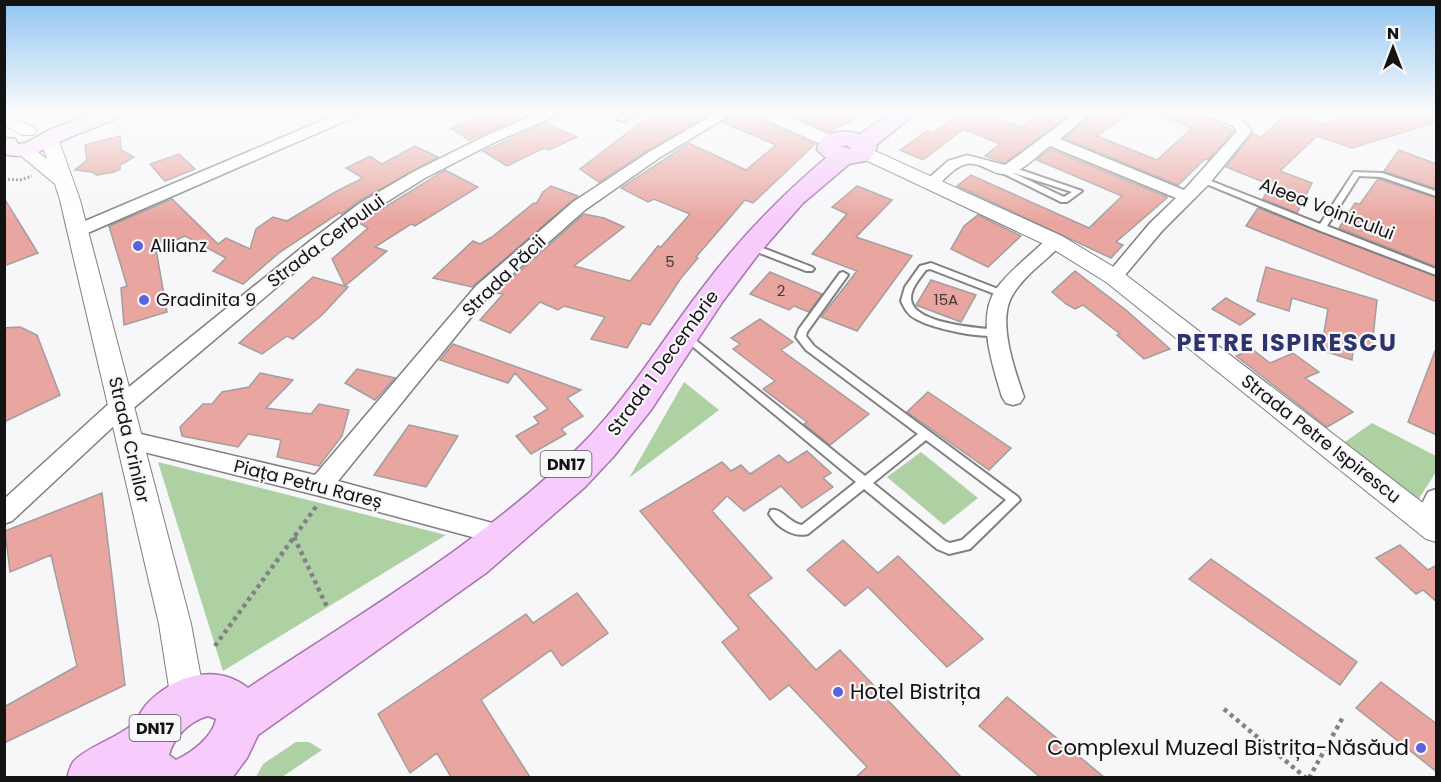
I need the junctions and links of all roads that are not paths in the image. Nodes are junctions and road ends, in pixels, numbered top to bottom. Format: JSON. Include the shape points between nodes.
{"nodes":[{"id":1,"x":28,"y":148,"type":"edge"},
{"id":2,"x":269,"y":148,"type":"edge"},
{"id":3,"x":473,"y":148,"type":"edge"},
{"id":4,"x":665,"y":148,"type":"edge"},
{"id":5,"x":847,"y":148,"type":"joint"},
{"id":6,"x":848,"y":148,"type":"edge"},
{"id":7,"x":1038,"y":148,"type":"edge"},
{"id":8,"x":1070,"y":148,"type":"edge"},
{"id":9,"x":1230,"y":148,"type":"edge"},
{"id":10,"x":1006,"y":170,"type":"junction"},
{"id":11,"x":1203,"y":181,"type":"junction"},
{"id":12,"x":931,"y":183,"type":"junction"},
{"id":13,"x":1437,"y":194,"type":"edge"},
{"id":14,"x":1187,"y":197,"type":"junction"},
{"id":15,"x":1322,"y":228,"type":"junction"},
{"id":16,"x":77,"y":231,"type":"junction"},
{"id":17,"x":1055,"y":241,"type":"junction"},
{"id":18,"x":750,"y":246,"type":"junction"},
{"id":19,"x":809,"y":269,"type":"dead end"},
{"id":20,"x":1437,"y":272,"type":"edge"},
{"id":21,"x":843,"y":274,"type":"dead end"},
{"id":22,"x":1114,"y":277,"type":"junction"},
{"id":23,"x":1003,"y":294,"type":"junction"},
{"id":24,"x":998,"y":333,"type":"junction"},
{"id":25,"x":685,"y":336,"type":"junction"},
{"id":26,"x":1013,"y":397,"type":"dead end"},
{"id":27,"x":123,"y":405,"type":"junction"},
{"id":28,"x":925,"y":435,"type":"junction"},
{"id":29,"x":128,"y":440,"type":"junction"},
{"id":30,"x":865,"y":483,"type":"junction"},
{"id":31,"x":324,"y":487,"type":"junction"},
{"id":32,"x":1437,"y":500,"type":"edge"},
{"id":33,"x":4,"y":514,"type":"edge"},
{"id":34,"x":776,"y":514,"type":"dead end"},
{"id":35,"x":1431,"y":526,"type":"edge"},
{"id":36,"x":487,"y":531,"type":"junction"},
{"id":37,"x":219,"y":708,"type":"junction"},
{"id":38,"x":155,"y":759,"type":"edge"},
{"id":39,"x":200,"y":775,"type":"edge"},
{"id":40,"x":90,"y":777,"type":"edge"}],
"edges":[{"from":1,"to":16,"type":"street","name":"Strada Crinilor","via":[[63,182]]},
{"from":2,"to":16,"type":"street"},
{"from":3,"to":27,"type":"street","name":"Strada Cerbului","via":[[366,207]]},
{"from":4,"to":31,"type":"street","name":"Strada Păcii","via":[[579,206],[483,290]]},
{"from":5,"to":18,"type":"main road","name":"Strada 1 Decembrie","number":"DN17"},
{"from":5,"to":36,"type":"main road","name":"Strada 1 Decembrie","number":"DN17","via":[[785,194],[702,290],[591,440]]},
{"from":6,"to":12,"type":"street","name":"Strada Petre Ispirescu"},
{"from":7,"to":10,"type":"street"},
{"from":8,"to":14,"type":"street"},
{"from":9,"to":11,"type":"street"},
{"from":10,"to":10,"type":"lane","via":[[1064,200],[1078,191]]},
{"from":10,"to":12,"type":"street","via":[[980,161],[962,160],[954,162]]},
{"from":11,"to":14,"type":"street"},
{"from":11,"to":15,"type":"lane","name":"Aleea Voinicului"},
{"from":12,"to":17,"type":"street","name":"Strada Petre Ispirescu"},
{"from":13,"to":15,"type":"lane","via":[[1382,175],[1357,174]]},
{"from":14,"to":22,"type":"street"},
{"from":15,"to":20,"type":"lane","name":"Aleea Voinicului"},
{"from":16,"to":27,"type":"street","name":"Strada Crinilor"},
{"from":17,"to":22,"type":"street","name":"Strada Petre Ispirescu"},
{"from":17,"to":23,"type":"street"},
{"from":18,"to":19,"type":"lane"},
{"from":18,"to":25,"type":"main road","name":"Strada 1 Decembrie","number":"DN17"},
{"from":21,"to":28,"type":"lane","via":[[801,337],[810,348]]},
{"from":22,"to":35,"type":"street","name":"Strada Petre Ispirescu"},
{"from":23,"to":24,"type":"street","via":[[997,314]]},
{"from":23,"to":24,"type":"lane","via":[[931,266],[923,268],[908,289],[906,301],[911,311],[927,320],[962,331]]},
{"from":24,"to":26,"type":"street"},
{"from":25,"to":30,"type":"lane"},
{"from":25,"to":37,"type":"main road","name":"Strada 1 Decembrie","number":"DN17","via":[[602,446],[504,537],[437,587]]},
{"from":27,"to":29,"type":"street","name":"Strada Crinilor"},
{"from":27,"to":33,"type":"street"},
{"from":28,"to":30,"type":"lane"},
{"from":28,"to":30,"type":"lane","via":[[1014,500],[966,545],[950,549],[941,545]]},
{"from":29,"to":31,"type":"street","name":"Piața Petru Rareș"},
{"from":29,"to":37,"type":"street","name":"Strada Crinilor","via":[[175,624]]},
{"from":30,"to":34,"type":"lane","via":[[804,530],[787,526]]},
{"from":31,"to":36,"type":"street","name":"Piața Petru Rareș"},
{"from":32,"to":35,"type":"street"},
{"from":36,"to":37,"type":"main road","name":"Strada 1 Decembrie","number":"DN17"},
{"from":37,"to":38,"type":"main road","number":"DN17","via":[[165,716]]},
{"from":37,"to":39,"type":"main road","via":[[229,748]]},
{"from":38,"to":40,"type":"main road","number":"DN17"}]}
